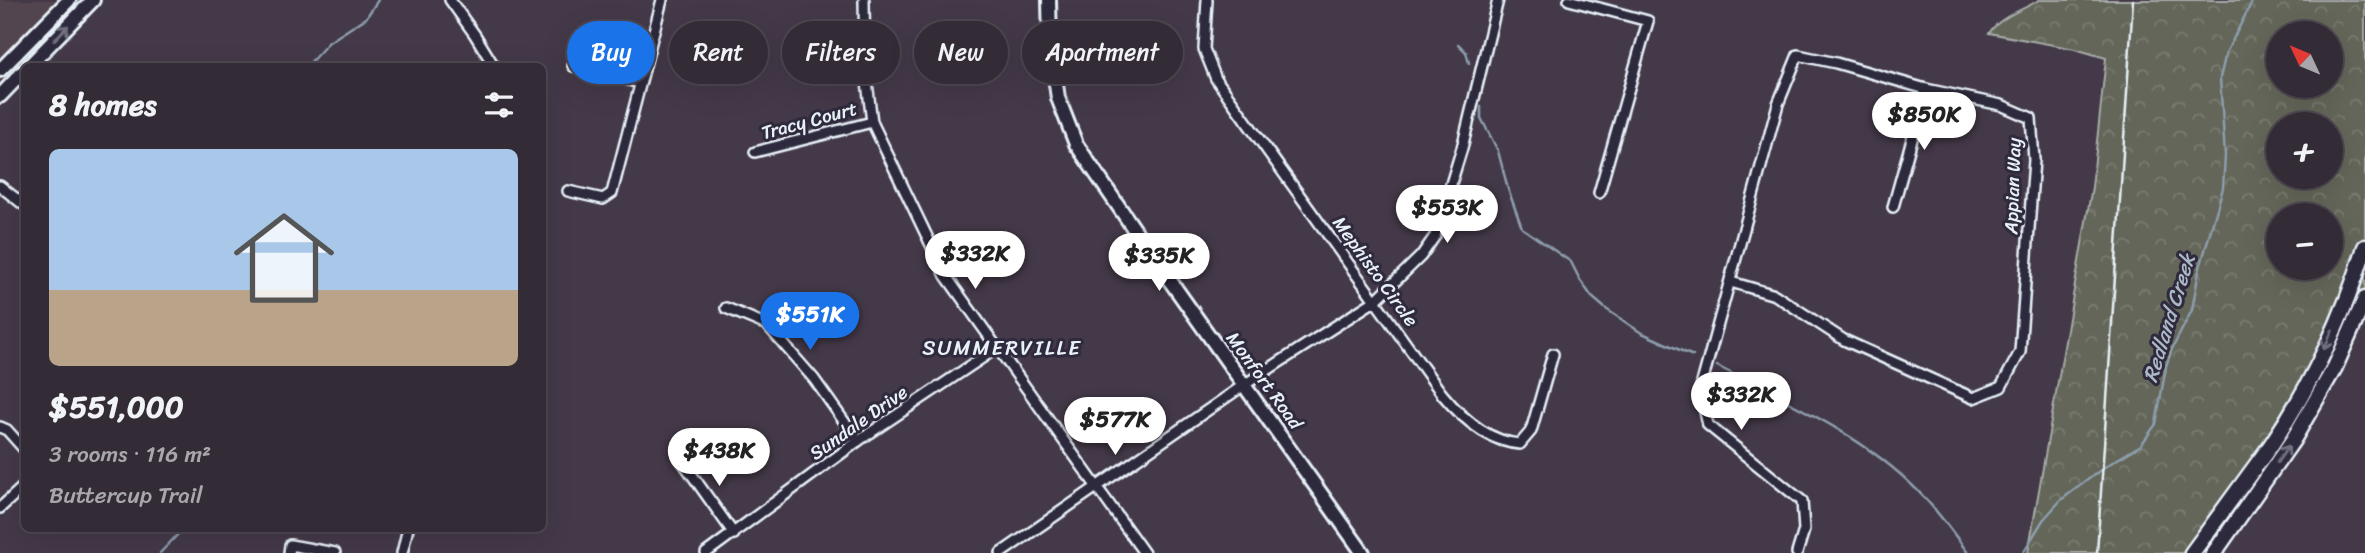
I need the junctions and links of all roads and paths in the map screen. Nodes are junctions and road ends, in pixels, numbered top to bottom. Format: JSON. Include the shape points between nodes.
{"nodes":[{"id":1,"x":69,"y":0,"type":"edge"},
{"id":2,"x":93,"y":0,"type":"edge"},
{"id":3,"x":450,"y":0,"type":"edge"},
{"id":4,"x":662,"y":0,"type":"edge"},
{"id":5,"x":864,"y":0,"type":"edge"},
{"id":6,"x":1049,"y":0,"type":"edge"},
{"id":7,"x":1207,"y":0,"type":"edge"},
{"id":8,"x":1498,"y":0,"type":"edge"},
{"id":9,"x":1569,"y":0,"type":"edge"},
{"id":10,"x":655,"y":26,"type":"edge"},
{"id":11,"x":32,"y":63,"type":"edge"},
{"id":12,"x":492,"y":63,"type":"edge"},
{"id":13,"x":0,"y":70,"type":"edge"},
{"id":14,"x":21,"y":74,"type":"edge"},
{"id":15,"x":640,"y":84,"type":"edge"},
{"id":16,"x":1926,"y":89,"type":"junction"},
{"id":17,"x":0,"y":96,"type":"edge"},
{"id":18,"x":872,"y":122,"type":"junction"},
{"id":19,"x":755,"y":152,"type":"dead end"},
{"id":20,"x":0,"y":186,"type":"edge"},
{"id":21,"x":568,"y":191,"type":"dead end"},
{"id":22,"x":1599,"y":193,"type":"dead end"},
{"id":23,"x":21,"y":203,"type":"edge"},
{"id":24,"x":1893,"y":207,"type":"dead end"},
{"id":25,"x":2365,"y":247,"type":"edge"},
{"id":26,"x":2360,"y":279,"type":"edge"},
{"id":27,"x":1731,"y":282,"type":"junction"},
{"id":28,"x":2365,"y":299,"type":"edge"},
{"id":29,"x":1376,"y":300,"type":"junction"},
{"id":30,"x":726,"y":308,"type":"dead end"},
{"id":31,"x":997,"y":348,"type":"junction"},
{"id":32,"x":1553,"y":354,"type":"dead end"},
{"id":33,"x":1244,"y":385,"type":"junction"},
{"id":34,"x":0,"y":427,"type":"edge"},
{"id":35,"x":858,"y":441,"type":"junction"},
{"id":36,"x":21,"y":445,"type":"edge"},
{"id":37,"x":680,"y":458,"type":"dead end"},
{"id":38,"x":1098,"y":487,"type":"junction"},
{"id":39,"x":21,"y":489,"type":"edge"},
{"id":40,"x":2230,"y":501,"type":"junction"},
{"id":41,"x":0,"y":508,"type":"edge"},
{"id":42,"x":2244,"y":510,"type":"junction"},
{"id":43,"x":407,"y":532,"type":"edge"},
{"id":44,"x":734,"y":534,"type":"junction"},
{"id":45,"x":289,"y":553,"type":"edge"},
{"id":46,"x":335,"y":553,"type":"edge"},
{"id":47,"x":402,"y":553,"type":"edge"},
{"id":48,"x":706,"y":553,"type":"edge"},
{"id":49,"x":1001,"y":553,"type":"edge"},
{"id":50,"x":1144,"y":553,"type":"edge"},
{"id":51,"x":1363,"y":553,"type":"edge"},
{"id":52,"x":1797,"y":553,"type":"edge"},
{"id":53,"x":2192,"y":553,"type":"edge"},
{"id":54,"x":2214,"y":553,"type":"edge"}],
"edges":[{"from":1,"to":13,"type":"street"},
{"from":11,"to":2,"type":"street","one_way":true},
{"from":3,"to":12,"type":"street"},
{"from":4,"to":10,"type":"street"},
{"from":5,"to":18,"type":"street"},
{"from":6,"to":33,"type":"street","name":"Monfort Road","via":[[1058,98],[1076,144]]},
{"from":7,"to":29,"type":"street","name":"Mephisto Circle","via":[[1204,49],[1216,79]]},
{"from":8,"to":29,"type":"street","via":[[1435,236]]},
{"from":9,"to":22,"type":"street","via":[[1648,21]]},
{"from":14,"to":17,"type":"street"},
{"from":15,"to":21,"type":"street","via":[[612,193],[603,200]]},
{"from":16,"to":24,"type":"street"},
{"from":16,"to":27,"type":"street","name":"Appian Way","via":[[1798,55],[1777,104]]},
{"from":16,"to":27,"type":"street","name":"Appian Way","via":[[2001,105],[2031,118],[2035,160],[2020,352],[2001,387],[1973,398],[1844,340],[1775,295]]},
{"from":18,"to":19,"type":"street","name":"Tracy Court"},
{"from":18,"to":31,"type":"street","via":[[946,276]]},
{"from":20,"to":23,"type":"street"},
{"from":25,"to":26,"type":"main road"},
{"from":26,"to":40,"type":"main road","one_way":true,"via":[[2272,442]]},
{"from":27,"to":52,"type":"street","name":"Appian Way","via":[[1700,390],[1708,425],[1802,501],[1804,530]]},
{"from":42,"to":28,"type":"main road","one_way":true,"via":[[2321,393]]},
{"from":29,"to":32,"type":"street","name":"Mephisto Circle","via":[[1457,411],[1488,433],[1513,443],[1520,444],[1531,431]]},
{"from":29,"to":33,"type":"street"},
{"from":30,"to":35,"type":"street","via":[[767,325],[814,379]]},
{"from":31,"to":35,"type":"street","name":"Sundale Drive"},
{"from":31,"to":38,"type":"street"},
{"from":33,"to":38,"type":"street"},
{"from":33,"to":51,"type":"street","name":"Monfort Road"},
{"from":34,"to":36,"type":"street"},
{"from":35,"to":44,"type":"street","name":"Sundale Drive"},
{"from":37,"to":44,"type":"street"},
{"from":38,"to":49,"type":"street"},
{"from":38,"to":50,"type":"street"},
{"from":39,"to":41,"type":"street"},
{"from":40,"to":42,"type":"main road"},
{"from":40,"to":53,"type":"main road"},
{"from":42,"to":54,"type":"main road"},
{"from":43,"to":47,"type":"street"},
{"from":44,"to":48,"type":"street","name":"Sundale Drive"},
{"from":45,"to":46,"type":"street","via":[[290,545]]}]}
